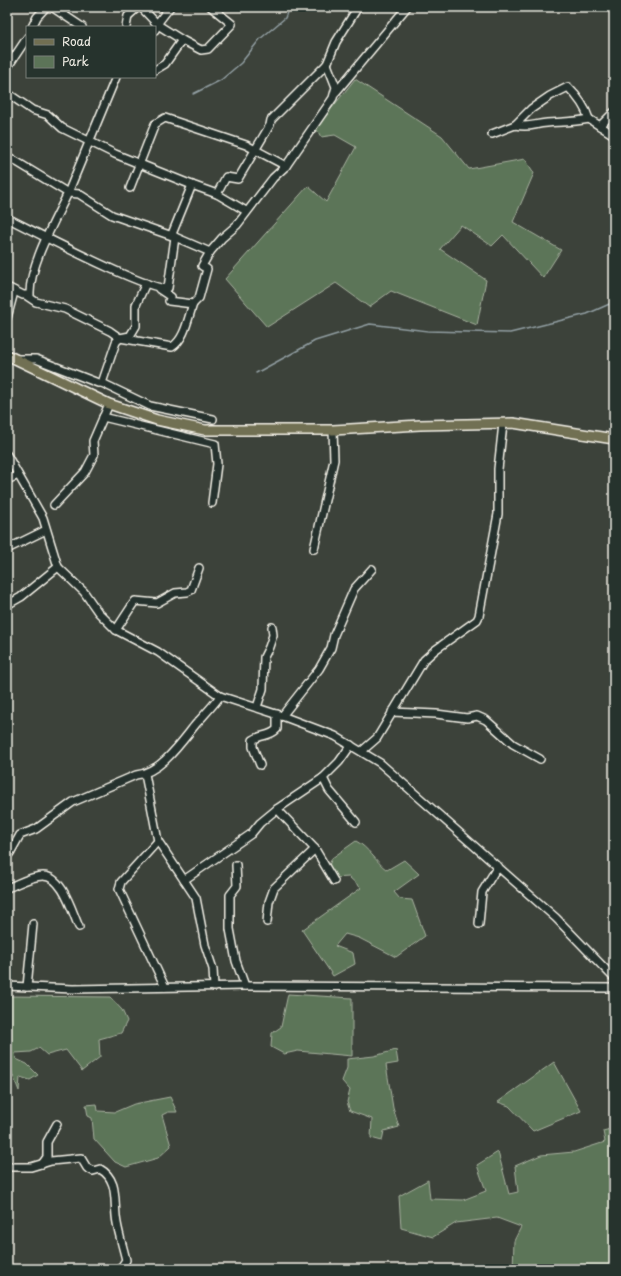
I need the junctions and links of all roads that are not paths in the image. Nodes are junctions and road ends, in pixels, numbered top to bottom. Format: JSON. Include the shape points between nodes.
{"nodes":[{"id":1,"x":46,"y":7,"type":"edge"},
{"id":2,"x":52,"y":7,"type":"edge"},
{"id":3,"x":138,"y":7,"type":"edge"},
{"id":4,"x":141,"y":7,"type":"edge"},
{"id":5,"x":170,"y":7,"type":"edge"},
{"id":6,"x":211,"y":7,"type":"edge"},
{"id":7,"x":358,"y":7,"type":"edge"},
{"id":8,"x":407,"y":7,"type":"edge"},
{"id":9,"x":32,"y":26,"type":"edge"},
{"id":10,"x":80,"y":26,"type":"edge"},
{"id":11,"x":126,"y":26,"type":"edge"},
{"id":12,"x":155,"y":26,"type":"edge"},
{"id":13,"x":156,"y":27,"type":"edge"},
{"id":14,"x":26,"y":40,"type":"edge"},
{"id":15,"x":182,"y":40,"type":"junction"},
{"id":16,"x":327,"y":64,"type":"junction"},
{"id":17,"x":7,"y":68,"type":"edge"},
{"id":18,"x":156,"y":69,"type":"edge"},
{"id":19,"x":116,"y":78,"type":"edge"},
{"id":20,"x":336,"y":92,"type":"junction"},
{"id":21,"x":7,"y":93,"type":"edge"},
{"id":22,"x":614,"y":112,"type":"edge"},
{"id":23,"x":589,"y":119,"type":"junction"},
{"id":24,"x":515,"y":125,"type":"junction"},
{"id":25,"x":600,"y":126,"type":"junction"},
{"id":26,"x":492,"y":134,"type":"dead end"},
{"id":27,"x":614,"y":135,"type":"edge"},
{"id":28,"x":90,"y":141,"type":"junction"},
{"id":29,"x":256,"y":150,"type":"junction"},
{"id":30,"x":7,"y":156,"type":"edge"},
{"id":31,"x":139,"y":163,"type":"junction"},
{"id":32,"x":286,"y":166,"type":"junction"},
{"id":33,"x":192,"y":185,"type":"junction"},
{"id":34,"x":130,"y":188,"type":"dead end"},
{"id":35,"x":68,"y":194,"type":"junction"},
{"id":36,"x":217,"y":194,"type":"junction"},
{"id":37,"x":246,"y":211,"type":"junction"},
{"id":38,"x":7,"y":218,"type":"edge"},
{"id":39,"x":47,"y":237,"type":"junction"},
{"id":40,"x":175,"y":237,"type":"junction"},
{"id":41,"x":210,"y":252,"type":"junction"},
{"id":42,"x":146,"y":283,"type":"junction"},
{"id":43,"x":7,"y":287,"type":"edge"},
{"id":44,"x":155,"y":287,"type":"junction"},
{"id":45,"x":14,"y":292,"type":"junction"},
{"id":46,"x":27,"y":296,"type":"junction"},
{"id":47,"x":193,"y":304,"type":"junction"},
{"id":48,"x":7,"y":318,"type":"edge"},
{"id":49,"x":120,"y":338,"type":"junction"},
{"id":50,"x":11,"y":357,"type":"edge"},
{"id":51,"x":102,"y":383,"type":"junction"},
{"id":52,"x":109,"y":404,"type":"junction"},
{"id":53,"x":104,"y":417,"type":"junction"},
{"id":54,"x":212,"y":419,"type":"dead end"},
{"id":55,"x":503,"y":424,"type":"junction"},
{"id":56,"x":333,"y":430,"type":"junction"},
{"id":57,"x":614,"y":438,"type":"edge"},
{"id":58,"x":7,"y":455,"type":"edge"},
{"id":59,"x":18,"y":475,"type":"junction"},
{"id":60,"x":7,"y":480,"type":"edge"},
{"id":61,"x":212,"y":503,"type":"dead end"},
{"id":62,"x":54,"y":505,"type":"dead end"},
{"id":63,"x":46,"y":530,"type":"junction"},
{"id":64,"x":7,"y":549,"type":"edge"},
{"id":65,"x":314,"y":549,"type":"dead end"},
{"id":66,"x":58,"y":567,"type":"junction"},
{"id":67,"x":199,"y":568,"type":"dead end"},
{"id":68,"x":372,"y":569,"type":"dead end"},
{"id":69,"x":7,"y":605,"type":"edge"},
{"id":70,"x":272,"y":627,"type":"dead end"},
{"id":71,"x":116,"y":630,"type":"junction"},
{"id":72,"x":220,"y":696,"type":"junction"},
{"id":73,"x":256,"y":708,"type":"junction"},
{"id":74,"x":392,"y":712,"type":"junction"},
{"id":75,"x":279,"y":715,"type":"junction"},
{"id":76,"x":350,"y":744,"type":"junction"},
{"id":77,"x":362,"y":751,"type":"junction"},
{"id":78,"x":540,"y":760,"type":"dead end"},
{"id":79,"x":260,"y":764,"type":"dead end"},
{"id":80,"x":145,"y":774,"type":"junction"},
{"id":81,"x":323,"y":778,"type":"junction"},
{"id":82,"x":276,"y":809,"type":"junction"},
{"id":83,"x":356,"y":822,"type":"dead end"},
{"id":84,"x":158,"y":841,"type":"junction"},
{"id":85,"x":315,"y":849,"type":"junction"},
{"id":86,"x":7,"y":853,"type":"edge"},
{"id":87,"x":236,"y":865,"type":"dead end"},
{"id":88,"x":498,"y":866,"type":"junction"},
{"id":89,"x":184,"y":880,"type":"junction"},
{"id":90,"x":334,"y":881,"type":"dead end"},
{"id":91,"x":7,"y":888,"type":"edge"},
{"id":92,"x":268,"y":922,"type":"dead end"},
{"id":93,"x":33,"y":924,"type":"dead end"},
{"id":94,"x":479,"y":924,"type":"dead end"},
{"id":95,"x":79,"y":927,"type":"dead end"},
{"id":96,"x":614,"y":978,"type":"edge"},
{"id":97,"x":7,"y":986,"type":"edge"},
{"id":98,"x":165,"y":986,"type":"junction"},
{"id":99,"x":245,"y":986,"type":"junction"},
{"id":100,"x":27,"y":987,"type":"junction"},
{"id":101,"x":214,"y":987,"type":"junction"},
{"id":102,"x":614,"y":988,"type":"edge"},
{"id":103,"x":57,"y":1124,"type":"dead end"},
{"id":104,"x":42,"y":1164,"type":"junction"},
{"id":105,"x":7,"y":1167,"type":"edge"},
{"id":106,"x":120,"y":1269,"type":"edge"}],
"edges":[{"from":1,"to":9,"type":"street"},
{"from":2,"to":10,"type":"street"},
{"from":3,"to":11,"type":"street","via":[[128,16]]},
{"from":4,"to":12,"type":"street"},
{"from":5,"to":13,"type":"street"},
{"from":6,"to":15,"type":"street","via":[[232,24],[208,49],[202,50]]},
{"from":7,"to":16,"type":"street","via":[[336,42]]},
{"from":8,"to":20,"type":"street"},
{"from":13,"to":15,"type":"street"},
{"from":14,"to":17,"type":"street"},
{"from":15,"to":18,"type":"street","via":[[166,64]]},
{"from":16,"to":20,"type":"street"},
{"from":16,"to":29,"type":"street","via":[[271,120]]},
{"from":19,"to":28,"type":"street"},
{"from":20,"to":32,"type":"street"},
{"from":21,"to":28,"type":"street","via":[[32,110],[48,115],[62,128]]},
{"from":22,"to":25,"type":"street"},
{"from":23,"to":24,"type":"street","via":[[527,127]]},
{"from":23,"to":24,"type":"street","via":[[586,109],[568,87],[531,109]]},
{"from":23,"to":25,"type":"street"},
{"from":24,"to":26,"type":"street"},
{"from":25,"to":27,"type":"street"},
{"from":28,"to":31,"type":"street"},
{"from":28,"to":35,"type":"street"},
{"from":29,"to":31,"type":"street","via":[[165,118],[154,124]]},
{"from":29,"to":32,"type":"street"},
{"from":29,"to":36,"type":"street","via":[[238,179],[226,177]]},
{"from":30,"to":35,"type":"street"},
{"from":31,"to":33,"type":"street"},
{"from":31,"to":34,"type":"street"},
{"from":32,"to":37,"type":"street"},
{"from":33,"to":36,"type":"street"},
{"from":33,"to":40,"type":"street","via":[[172,234]]},
{"from":35,"to":39,"type":"street"},
{"from":35,"to":40,"type":"street","via":[[79,194],[112,215]]},
{"from":36,"to":37,"type":"street"},
{"from":37,"to":41,"type":"street","via":[[237,225]]},
{"from":38,"to":39,"type":"street"},
{"from":39,"to":42,"type":"street","via":[[97,263]]},
{"from":39,"to":46,"type":"street","via":[[35,268],[30,295]]},
{"from":40,"to":41,"type":"street"},
{"from":40,"to":44,"type":"street","via":[[168,288]]},
{"from":41,"to":47,"type":"street","via":[[202,266],[208,269],[199,298]]},
{"from":42,"to":44,"type":"street"},
{"from":42,"to":49,"type":"street","via":[[136,305],[136,326],[130,336]]},
{"from":43,"to":45,"type":"street"},
{"from":44,"to":47,"type":"street","via":[[171,297],[169,301]]},
{"from":45,"to":46,"type":"street"},
{"from":45,"to":48,"type":"street"},
{"from":46,"to":49,"type":"street","via":[[36,302],[65,309]]},
{"from":47,"to":49,"type":"street","via":[[183,333],[178,343],[172,347]]},
{"from":49,"to":51,"type":"street"},
{"from":50,"to":51,"type":"street","via":[[36,359]]},
{"from":50,"to":52,"type":"main road"},
{"from":51,"to":54,"type":"street","via":[[150,406]]},
{"from":52,"to":53,"type":"street"},
{"from":52,"to":56,"type":"main road","via":[[157,420],[205,430]]},
{"from":53,"to":61,"type":"street","via":[[215,444],[217,464]]},
{"from":53,"to":62,"type":"street","via":[[93,442],[94,455],[85,472]]},
{"from":55,"to":56,"type":"main road"},
{"from":55,"to":57,"type":"main road","via":[[527,425]]},
{"from":55,"to":74,"type":"street","via":[[498,469],[498,514],[478,616],[424,660]]},
{"from":56,"to":65,"type":"street","via":[[334,460]]},
{"from":58,"to":59,"type":"street"},
{"from":59,"to":60,"type":"street"},
{"from":59,"to":63,"type":"street","via":[[43,518]]},
{"from":63,"to":64,"type":"street"},
{"from":63,"to":66,"type":"street"},
{"from":66,"to":69,"type":"street"},
{"from":66,"to":71,"type":"street","via":[[84,592],[98,612]]},
{"from":67,"to":71,"type":"street","via":[[191,590],[175,593],[157,603],[135,601]]},
{"from":68,"to":75,"type":"street","via":[[357,584],[320,669]]},
{"from":70,"to":73,"type":"street","via":[[270,647],[264,657],[263,689]]},
{"from":71,"to":72,"type":"street","via":[[158,652]]},
{"from":72,"to":73,"type":"street"},
{"from":72,"to":80,"type":"street","via":[[170,757]]},
{"from":73,"to":75,"type":"street"},
{"from":74,"to":77,"type":"street","via":[[377,738]]},
{"from":74,"to":78,"type":"street","via":[[467,718],[477,716],[486,720],[513,744]]},
{"from":75,"to":76,"type":"street"},
{"from":75,"to":79,"type":"street","via":[[274,733],[254,740],[253,747]]},
{"from":76,"to":77,"type":"street"},
{"from":76,"to":81,"type":"street","via":[[339,762]]},
{"from":77,"to":88,"type":"street","via":[[403,782]]},
{"from":80,"to":84,"type":"street"},
{"from":80,"to":86,"type":"street","via":[[136,775],[73,802],[36,829],[20,835],[10,853]]},
{"from":81,"to":82,"type":"street"},
{"from":81,"to":83,"type":"street","via":[[329,790]]},
{"from":82,"to":85,"type":"street"},
{"from":82,"to":89,"type":"street","via":[[251,834]]},
{"from":84,"to":89,"type":"street"},
{"from":84,"to":98,"type":"street","via":[[121,882],[119,889]]},
{"from":85,"to":90,"type":"street"},
{"from":85,"to":92,"type":"street","via":[[274,888],[269,902]]},
{"from":87,"to":99,"type":"street","via":[[237,886],[230,895],[230,929],[236,961]]},
{"from":88,"to":94,"type":"street","via":[[482,892]]},
{"from":88,"to":96,"type":"street","via":[[556,918]]},
{"from":89,"to":101,"type":"street","via":[[196,898],[205,945],[214,969]]},
{"from":91,"to":95,"type":"street","via":[[43,876],[53,879],[60,886]]},
{"from":93,"to":100,"type":"street"},
{"from":97,"to":100,"type":"street"},
{"from":98,"to":100,"type":"street","via":[[73,989]]},
{"from":98,"to":101,"type":"street"},
{"from":99,"to":101,"type":"street"},
{"from":99,"to":102,"type":"street"},
{"from":103,"to":104,"type":"street","via":[[47,1142],[46,1157]]},
{"from":104,"to":105,"type":"street","via":[[31,1167]]},
{"from":104,"to":106,"type":"street","via":[[81,1158],[87,1168],[100,1169],[109,1175],[126,1260]]}]}
